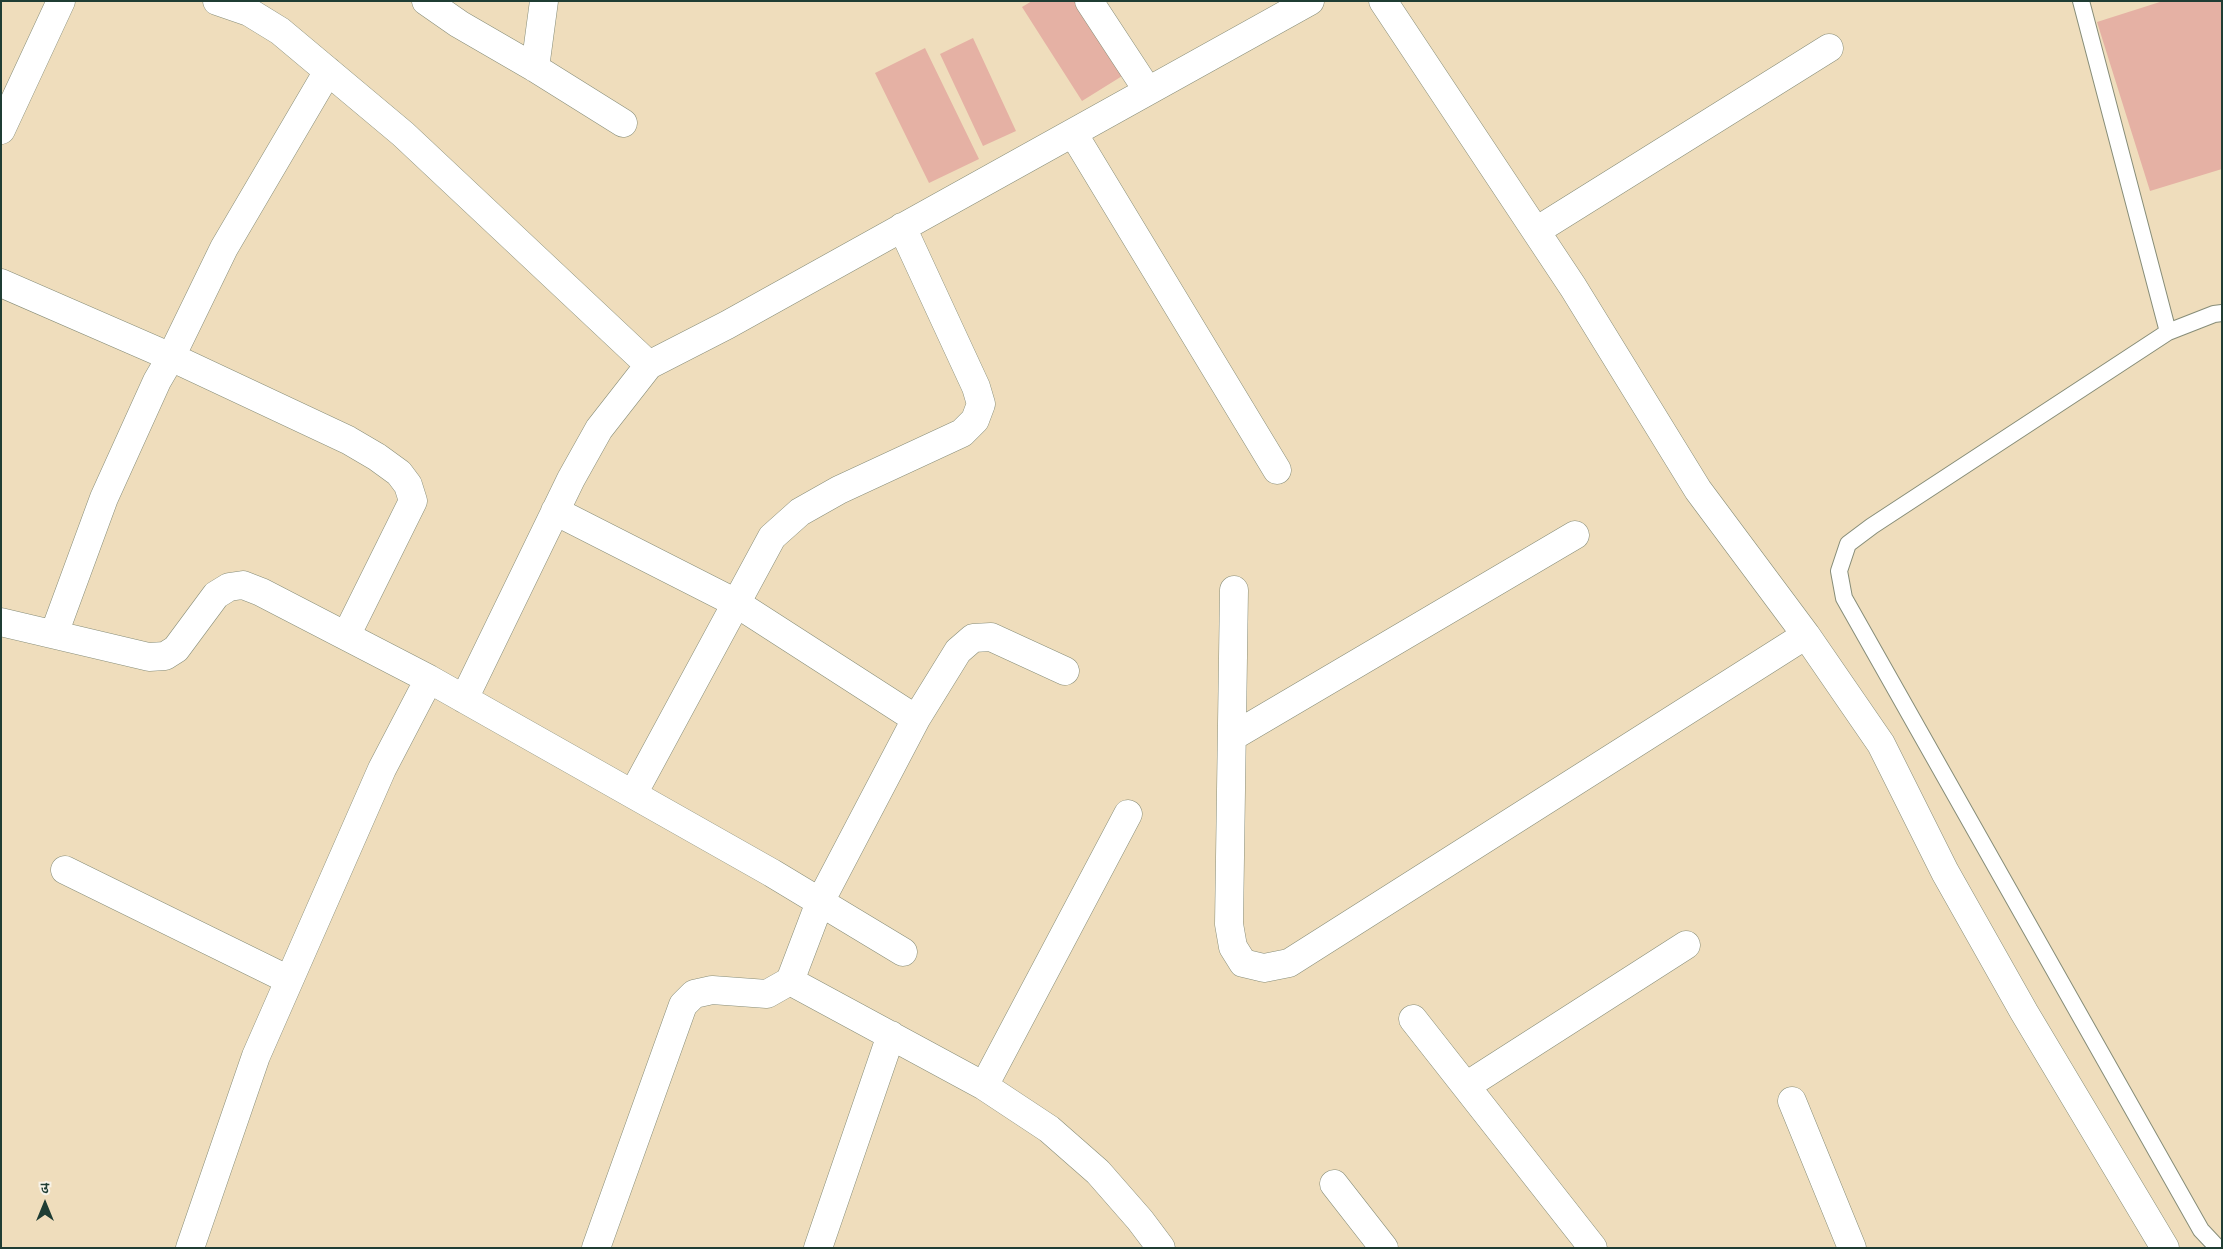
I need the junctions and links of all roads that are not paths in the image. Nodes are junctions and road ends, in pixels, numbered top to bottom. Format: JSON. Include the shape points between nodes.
{"nodes":[{"id":1,"x":61,"y":1,"type":"edge"},
{"id":2,"x":216,"y":1,"type":"edge"},
{"id":3,"x":426,"y":1,"type":"edge"},
{"id":4,"x":544,"y":1,"type":"edge"},
{"id":5,"x":1089,"y":1,"type":"edge"},
{"id":6,"x":1310,"y":1,"type":"edge"},
{"id":7,"x":1383,"y":1,"type":"edge"},
{"id":8,"x":2081,"y":1,"type":"edge"},
{"id":9,"x":1829,"y":48,"type":"dead end"},
{"id":10,"x":535,"y":68,"type":"junction"},
{"id":11,"x":328,"y":71,"type":"junction"},
{"id":12,"x":1148,"y":91,"type":"junction"},
{"id":13,"x":623,"y":123,"type":"dead end"},
{"id":14,"x":1,"y":130,"type":"edge"},
{"id":15,"x":1073,"y":133,"type":"junction"},
{"id":16,"x":902,"y":228,"type":"junction"},
{"id":17,"x":1536,"y":231,"type":"junction"},
{"id":18,"x":1,"y":282,"type":"edge"},
{"id":19,"x":2222,"y":313,"type":"edge"},
{"id":20,"x":2168,"y":332,"type":"junction"},
{"id":21,"x":171,"y":357,"type":"junction"},
{"id":22,"x":649,"y":365,"type":"junction"},
{"id":23,"x":1277,"y":470,"type":"dead end"},
{"id":24,"x":555,"y":511,"type":"junction"},
{"id":25,"x":1576,"y":535,"type":"dead end"},
{"id":26,"x":1234,"y":590,"type":"dead end"},
{"id":27,"x":736,"y":603,"type":"junction"},
{"id":28,"x":1,"y":622,"type":"edge"},
{"id":29,"x":54,"y":634,"type":"junction"},
{"id":30,"x":1806,"y":635,"type":"junction"},
{"id":31,"x":346,"y":636,"type":"junction"},
{"id":32,"x":1065,"y":671,"type":"dead end"},
{"id":33,"x":429,"y":679,"type":"junction"},
{"id":34,"x":464,"y":699,"type":"junction"},
{"id":35,"x":916,"y":719,"type":"junction"},
{"id":36,"x":1232,"y":737,"type":"junction"},
{"id":37,"x":633,"y":794,"type":"junction"},
{"id":38,"x":1128,"y":814,"type":"dead end"},
{"id":39,"x":66,"y":870,"type":"dead end"},
{"id":40,"x":820,"y":902,"type":"junction"},
{"id":41,"x":1686,"y":945,"type":"dead end"},
{"id":42,"x":903,"y":952,"type":"dead end"},
{"id":43,"x":289,"y":980,"type":"junction"},
{"id":44,"x":790,"y":981,"type":"junction"},
{"id":45,"x":1413,"y":1018,"type":"dead end"},
{"id":46,"x":891,"y":1035,"type":"junction"},
{"id":47,"x":984,"y":1086,"type":"junction"},
{"id":48,"x":1466,"y":1086,"type":"junction"},
{"id":49,"x":1792,"y":1101,"type":"dead end"},
{"id":50,"x":1334,"y":1184,"type":"dead end"},
{"id":51,"x":190,"y":1248,"type":"edge"},
{"id":52,"x":596,"y":1248,"type":"edge"},
{"id":53,"x":818,"y":1248,"type":"edge"},
{"id":54,"x":1161,"y":1248,"type":"edge"},
{"id":55,"x":1384,"y":1248,"type":"edge"},
{"id":56,"x":1592,"y":1248,"type":"edge"},
{"id":57,"x":1852,"y":1248,"type":"edge"},
{"id":58,"x":2165,"y":1248,"type":"edge"},
{"id":59,"x":2218,"y":1248,"type":"edge"}],
"edges":[{"from":1,"to":14,"type":"street"},
{"from":2,"to":11,"type":"street","via":[[249,12],[280,31]]},
{"from":3,"to":10,"type":"street"},
{"from":4,"to":10,"type":"street"},
{"from":5,"to":12,"type":"street"},
{"from":6,"to":12,"type":"street"},
{"from":7,"to":17,"type":"street"},
{"from":8,"to":20,"type":"lane"},
{"from":9,"to":17,"type":"street"},
{"from":10,"to":13,"type":"street"},
{"from":11,"to":21,"type":"street","via":[[224,248]]},
{"from":11,"to":22,"type":"street","via":[[403,134]]},
{"from":12,"to":15,"type":"street"},
{"from":15,"to":16,"type":"street"},
{"from":15,"to":23,"type":"street"},
{"from":16,"to":22,"type":"street"},
{"from":16,"to":27,"type":"street","via":[[976,387],[981,404],[975,420],[962,432],[800,512],[772,537]]},
{"from":17,"to":30,"type":"street","via":[[1698,490]]},
{"from":18,"to":21,"type":"street"},
{"from":19,"to":20,"type":"lane"},
{"from":20,"to":59,"type":"lane","via":[[1872,526],[1848,544],[1839,571],[1844,598],[2201,1230]]},
{"from":21,"to":29,"type":"street","via":[[104,498]]},
{"from":21,"to":31,"type":"street","via":[[348,440],[399,473],[408,485],[413,501]]},
{"from":22,"to":24,"type":"street","via":[[599,428]]},
{"from":24,"to":27,"type":"street"},
{"from":24,"to":34,"type":"street"},
{"from":25,"to":36,"type":"street"},
{"from":26,"to":36,"type":"street"},
{"from":27,"to":35,"type":"street"},
{"from":27,"to":37,"type":"street"},
{"from":28,"to":29,"type":"street"},
{"from":29,"to":31,"type":"street","via":[[149,657],[165,656],[176,649],[216,595],[229,587],[243,586]]},
{"from":30,"to":36,"type":"street","via":[[1289,962],[1264,968],[1243,962],[1232,947],[1229,924]]},
{"from":30,"to":58,"type":"street","via":[[1881,744],[1945,872]]},
{"from":31,"to":33,"type":"street"},
{"from":32,"to":35,"type":"street","via":[[991,637],[973,638],[958,651]]},
{"from":33,"to":34,"type":"street"},
{"from":33,"to":43,"type":"street","via":[[382,769]]},
{"from":34,"to":37,"type":"street"},
{"from":35,"to":40,"type":"street"},
{"from":37,"to":40,"type":"street"},
{"from":38,"to":47,"type":"street"},
{"from":39,"to":43,"type":"street"},
{"from":40,"to":42,"type":"street"},
{"from":40,"to":44,"type":"street"},
{"from":41,"to":48,"type":"street"},
{"from":43,"to":51,"type":"street","via":[[256,1056]]},
{"from":44,"to":46,"type":"street"},
{"from":44,"to":52,"type":"street","via":[[767,994],[712,990],[694,994],[683,1005]]},
{"from":45,"to":48,"type":"street"},
{"from":46,"to":47,"type":"street"},
{"from":46,"to":53,"type":"street"},
{"from":47,"to":54,"type":"street","via":[[1049,1129],[1098,1172]]},
{"from":48,"to":56,"type":"street"},
{"from":49,"to":57,"type":"street"},
{"from":50,"to":55,"type":"street"}]}
